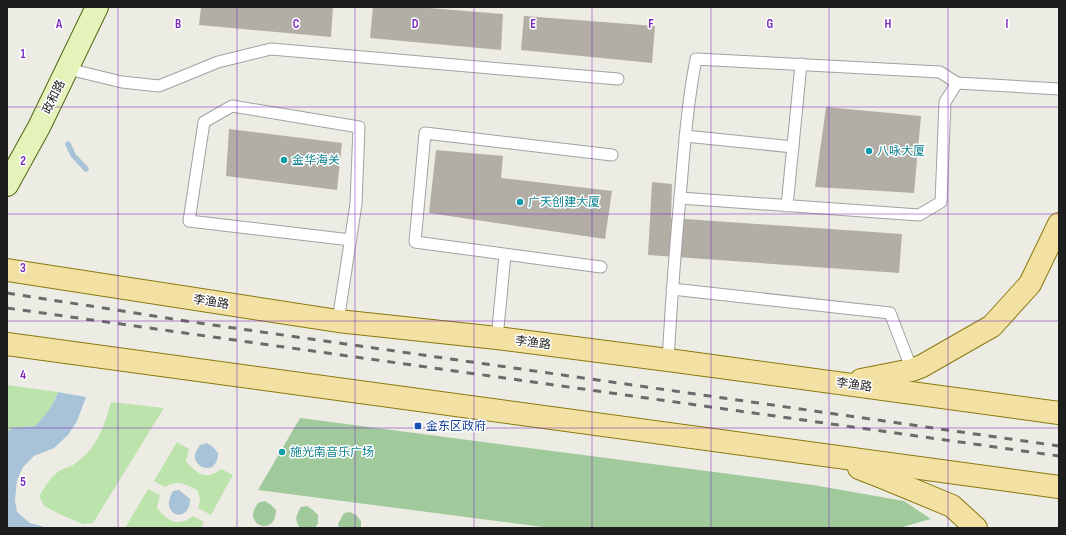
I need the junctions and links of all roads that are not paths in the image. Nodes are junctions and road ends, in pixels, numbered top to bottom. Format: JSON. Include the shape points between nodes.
{"nodes":[{"id":1,"x":97,"y":7,"type":"edge"},
{"id":2,"x":801,"y":64,"type":"junction"},
{"id":3,"x":68,"y":69,"type":"junction"},
{"id":4,"x":618,"y":79,"type":"dead end"},
{"id":5,"x":957,"y":82,"type":"junction"},
{"id":6,"x":1059,"y":88,"type":"edge"},
{"id":7,"x":685,"y":136,"type":"junction"},
{"id":8,"x":793,"y":147,"type":"junction"},
{"id":9,"x":612,"y":155,"type":"dead end"},
{"id":10,"x":7,"y":185,"type":"edge"},
{"id":11,"x":680,"y":198,"type":"junction"},
{"id":12,"x":787,"y":206,"type":"junction"},
{"id":13,"x":1059,"y":224,"type":"edge"},
{"id":14,"x":351,"y":240,"type":"junction"},
{"id":15,"x":505,"y":255,"type":"junction"},
{"id":16,"x":601,"y":267,"type":"dead end"},
{"id":17,"x":7,"y":270,"type":"edge"},
{"id":18,"x":672,"y":290,"type":"junction"},
{"id":19,"x":338,"y":321,"type":"junction"},
{"id":20,"x":497,"y":338,"type":"junction"},
{"id":21,"x":7,"y":344,"type":"edge"},
{"id":22,"x":668,"y":360,"type":"junction"},
{"id":23,"x":912,"y":370,"type":"junction"},
{"id":24,"x":843,"y":384,"type":"junction"},
{"id":25,"x":1059,"y":413,"type":"edge"},
{"id":26,"x":820,"y":454,"type":"junction"},
{"id":27,"x":1059,"y":487,"type":"edge"},
{"id":28,"x":976,"y":528,"type":"edge"}],
"edges":[{"from":1,"to":3,"type":"street","name":"政和路"},
{"from":2,"to":5,"type":"lane","via":[[940,72]]},
{"from":2,"to":7,"type":"lane","via":[[696,59]]},
{"from":2,"to":8,"type":"lane"},
{"from":3,"to":4,"type":"lane","via":[[122,82],[159,86],[218,62],[271,49]]},
{"from":3,"to":10,"type":"street","name":"政和路"},
{"from":5,"to":6,"type":"lane"},
{"from":5,"to":12,"type":"lane","via":[[945,102],[942,202],[919,215]]},
{"from":7,"to":8,"type":"lane"},
{"from":7,"to":11,"type":"lane"},
{"from":8,"to":12,"type":"lane"},
{"from":9,"to":15,"type":"lane","via":[[425,133],[415,242]]},
{"from":11,"to":12,"type":"lane"},
{"from":11,"to":18,"type":"lane"},
{"from":13,"to":23,"type":"main road","via":[[1030,284],[992,326]]},
{"from":14,"to":14,"type":"lane","via":[[356,204],[359,127],[232,106],[204,122],[189,221]]},
{"from":14,"to":19,"type":"lane"},
{"from":15,"to":16,"type":"lane"},
{"from":15,"to":20,"type":"lane"},
{"from":17,"to":19,"type":"main road","name":"李渔路"},
{"from":18,"to":22,"type":"lane"},
{"from":18,"to":23,"type":"lane","via":[[890,313]]},
{"from":19,"to":20,"type":"main road","name":"李渔路"},
{"from":20,"to":22,"type":"main road","name":"李渔路"},
{"from":21,"to":26,"type":"main road"},
{"from":22,"to":24,"type":"main road","name":"李渔路"},
{"from":23,"to":24,"type":"main road"},
{"from":24,"to":25,"type":"main road","name":"李渔路"},
{"from":26,"to":27,"type":"main road"},
{"from":26,"to":28,"type":"main road","via":[[952,506]]}]}
